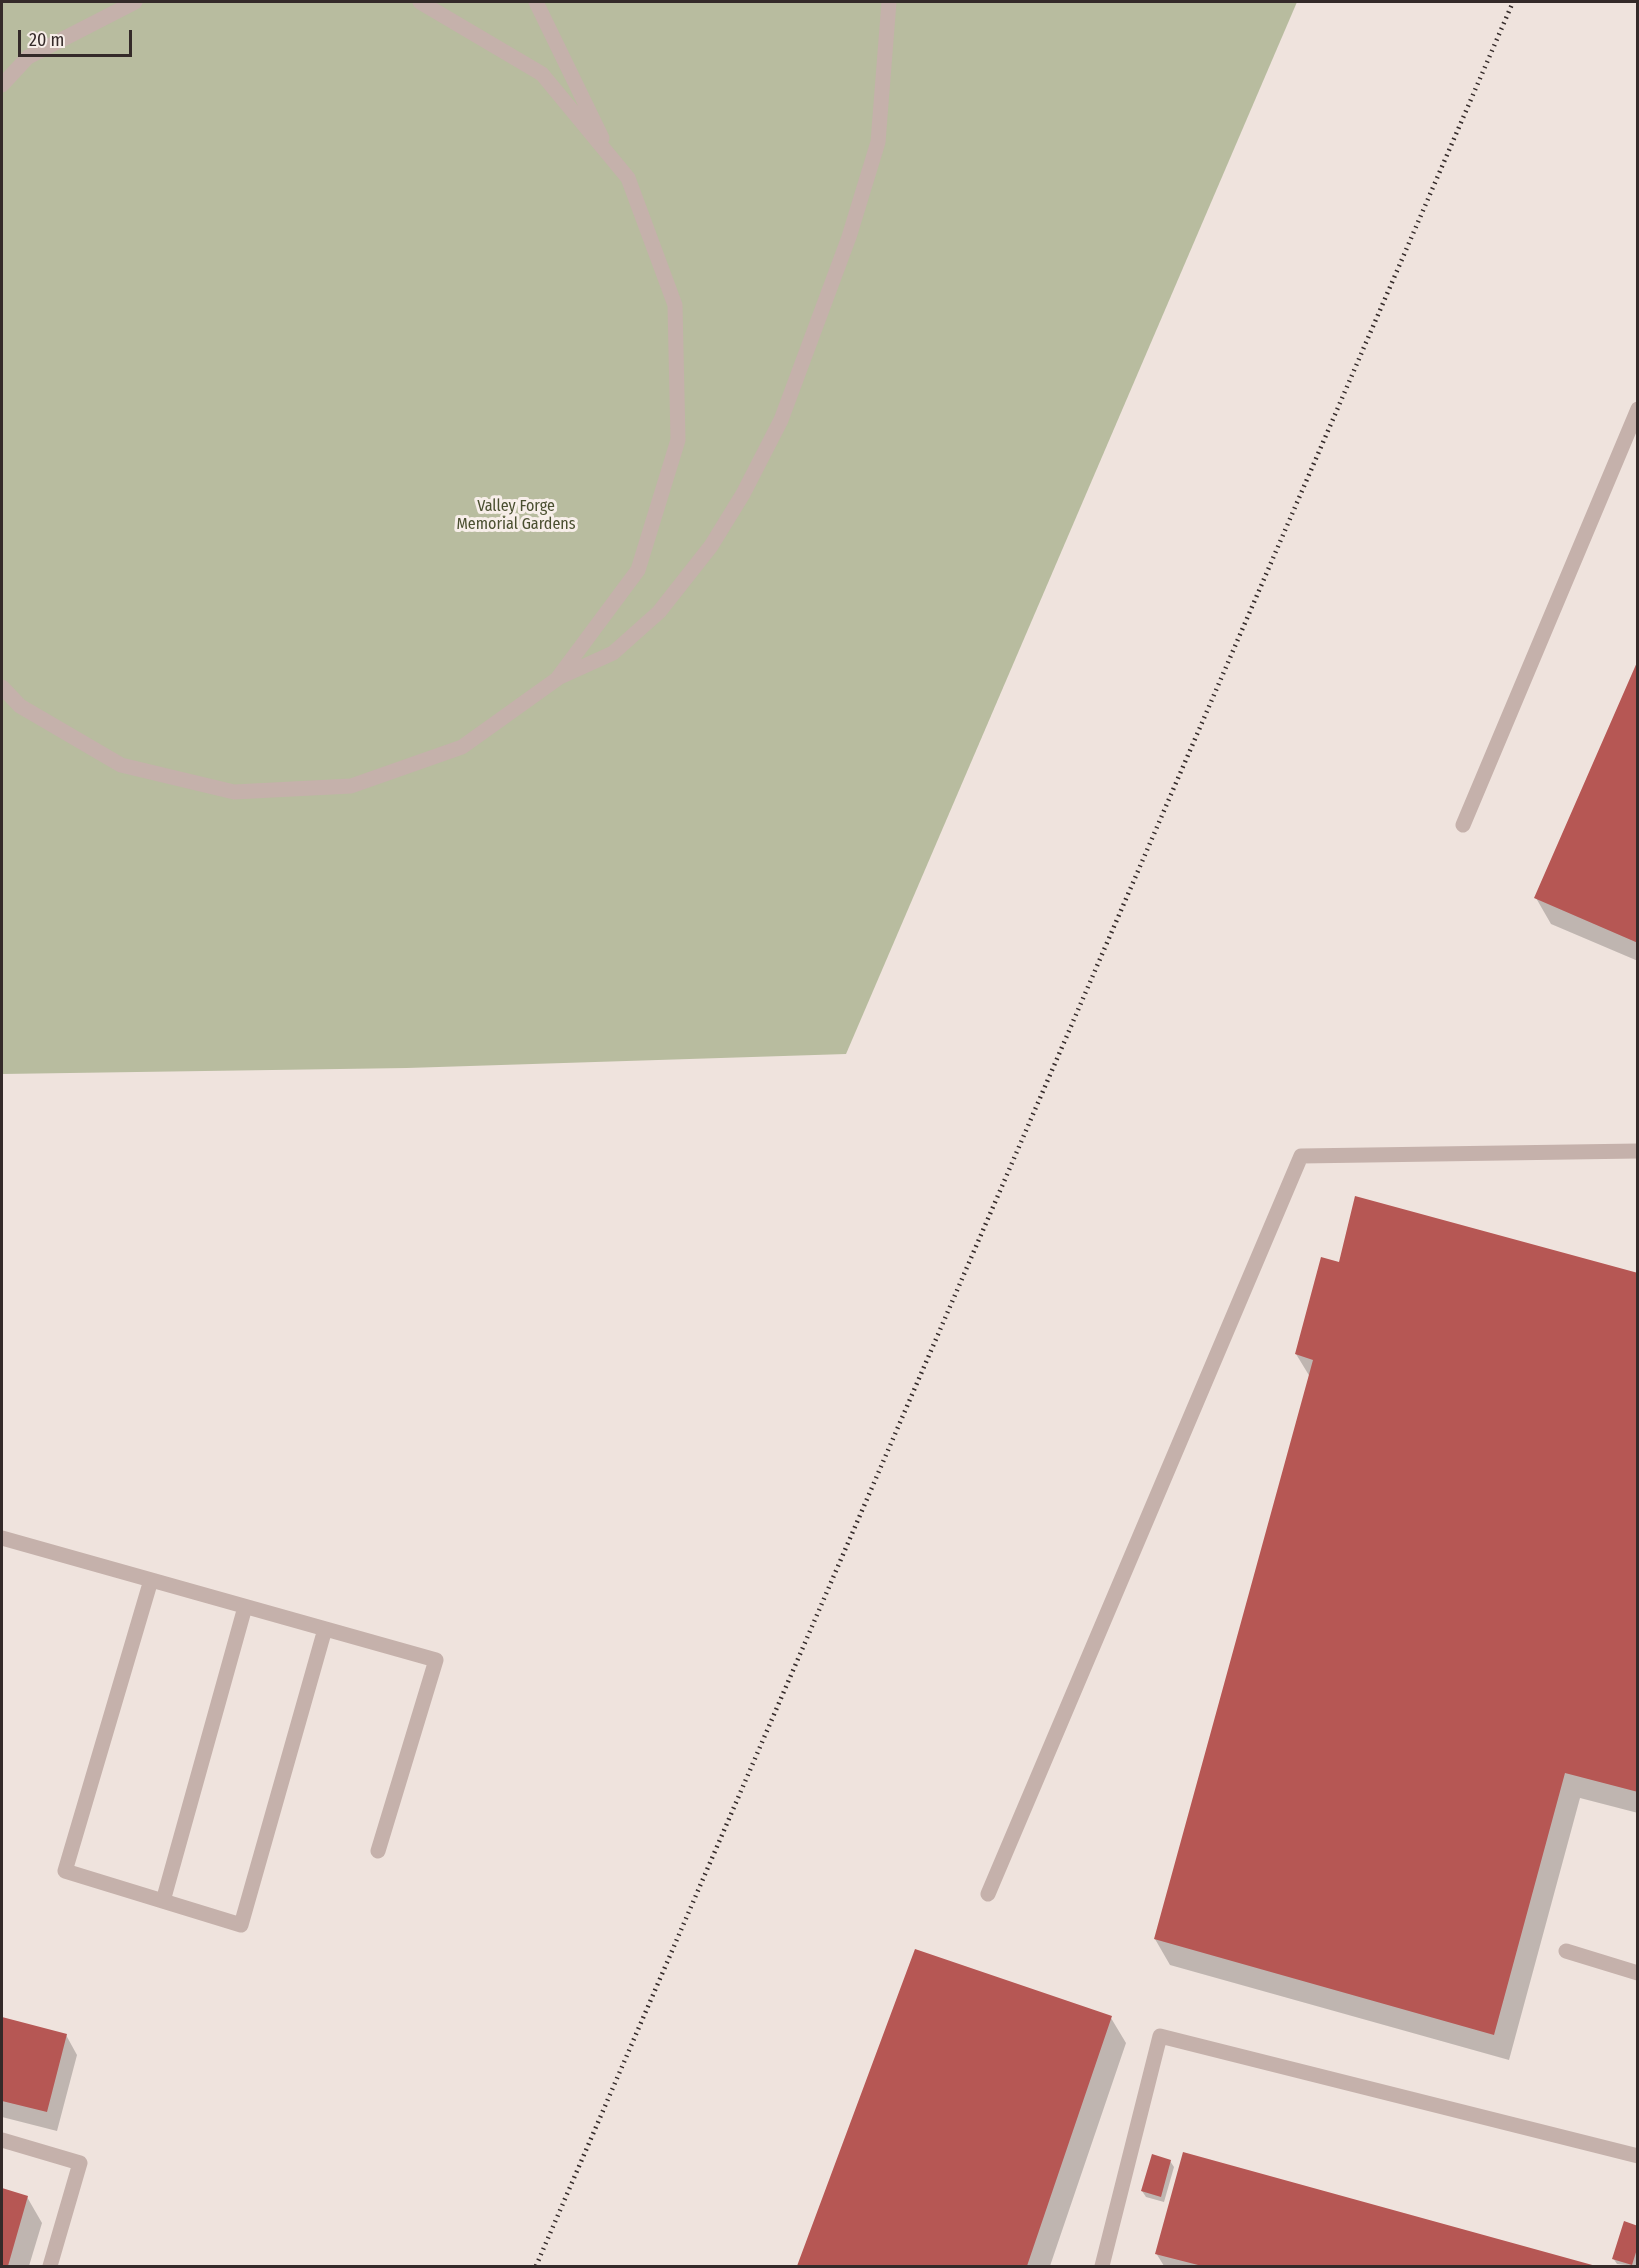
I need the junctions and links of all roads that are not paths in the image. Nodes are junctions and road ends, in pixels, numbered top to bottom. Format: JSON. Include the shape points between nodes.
{"nodes":[{"id":1,"x":135,"y":2,"type":"edge"},
{"id":2,"x":420,"y":2,"type":"edge"},
{"id":3,"x":536,"y":2,"type":"edge"},
{"id":4,"x":889,"y":2,"type":"edge"},
{"id":5,"x":2,"y":85,"type":"edge"},
{"id":6,"x":614,"y":162,"type":"junction"},
{"id":7,"x":1638,"y":409,"type":"edge"},
{"id":8,"x":557,"y":679,"type":"junction"},
{"id":9,"x":2,"y":687,"type":"edge"},
{"id":10,"x":1463,"y":825,"type":"dead end"},
{"id":11,"x":1638,"y":1151,"type":"edge"},
{"id":12,"x":2,"y":1538,"type":"edge"},
{"id":13,"x":151,"y":1580,"type":"junction"},
{"id":14,"x":245,"y":1606,"type":"junction"},
{"id":15,"x":325,"y":1629,"type":"junction"},
{"id":16,"x":378,"y":1851,"type":"dead end"},
{"id":17,"x":988,"y":1894,"type":"dead end"},
{"id":18,"x":163,"y":1901,"type":"junction"},
{"id":19,"x":1566,"y":1951,"type":"dead end"},
{"id":20,"x":1638,"y":1973,"type":"edge"},
{"id":21,"x":2,"y":2140,"type":"edge"},
{"id":22,"x":1638,"y":2156,"type":"edge"},
{"id":23,"x":50,"y":2266,"type":"edge"},
{"id":24,"x":1102,"y":2266,"type":"edge"}],
"edges":[{"from":1,"to":5,"type":"lane","via":[[28,57]]},
{"from":2,"to":6,"type":"lane","via":[[542,74]]},
{"from":3,"to":6,"type":"lane"},
{"from":4,"to":8,"type":"lane","via":[[878,142],[849,237],[781,420],[711,546],[659,612],[613,652]]},
{"from":6,"to":8,"type":"lane","via":[[628,178],[675,305],[678,440],[638,570]]},
{"from":7,"to":10,"type":"lane"},
{"from":8,"to":9,"type":"lane","via":[[462,747],[351,786],[234,792],[121,765],[20,706]]},
{"from":11,"to":17,"type":"lane","via":[[1301,1156]]},
{"from":12,"to":13,"type":"lane"},
{"from":13,"to":14,"type":"lane"},
{"from":13,"to":18,"type":"lane","via":[[65,1871]]},
{"from":14,"to":15,"type":"lane"},
{"from":14,"to":18,"type":"lane"},
{"from":15,"to":16,"type":"lane","via":[[436,1660]]},
{"from":15,"to":18,"type":"lane","via":[[241,1925]]},
{"from":19,"to":20,"type":"lane"},
{"from":21,"to":23,"type":"lane","via":[[80,2163]]},
{"from":22,"to":24,"type":"lane","via":[[1160,2036]]}]}
